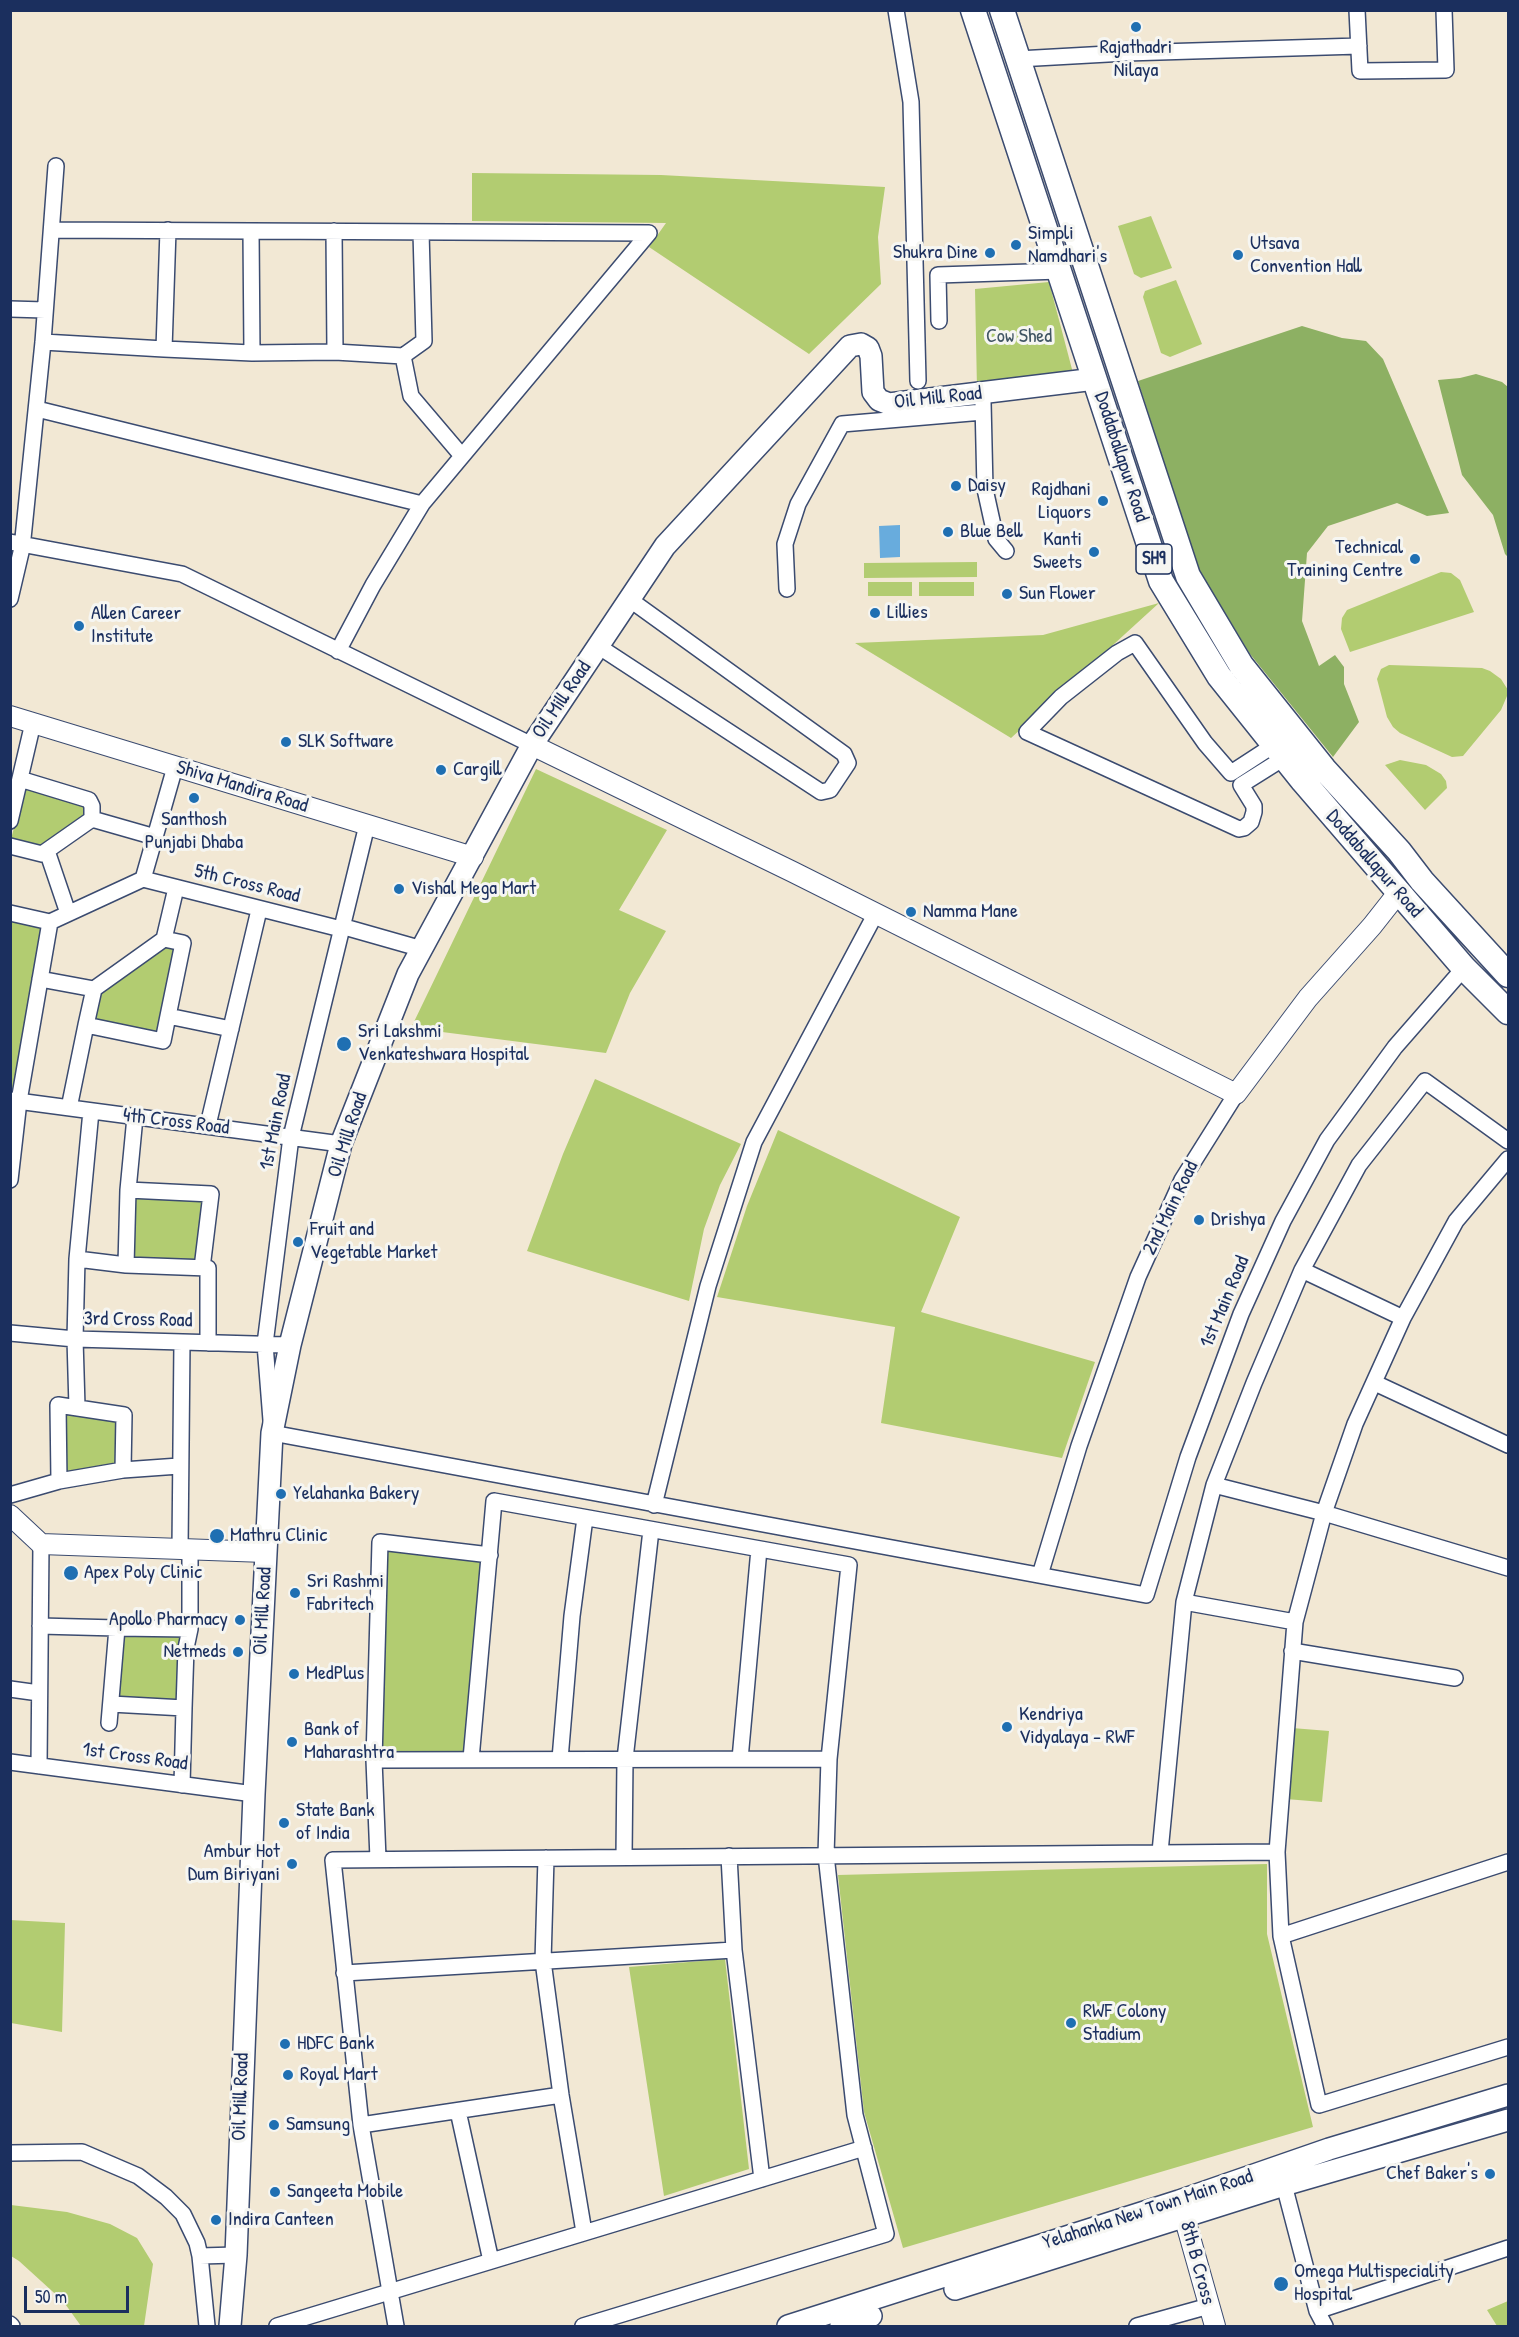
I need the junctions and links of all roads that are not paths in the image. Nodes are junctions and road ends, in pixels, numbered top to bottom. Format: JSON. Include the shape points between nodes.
{"nodes":[{"id":1,"x":896,"y":10,"type":"edge"},
{"id":2,"x":973,"y":10,"type":"edge"},
{"id":3,"x":1002,"y":10,"type":"edge"},
{"id":4,"x":1357,"y":10,"type":"edge"},
{"id":5,"x":1444,"y":10,"type":"edge"},
{"id":6,"x":1359,"y":46,"type":"junction"},
{"id":7,"x":1018,"y":59,"type":"junction"},
{"id":8,"x":56,"y":166,"type":"dead end"},
{"id":9,"x":52,"y":230,"type":"junction"},
{"id":10,"x":168,"y":230,"type":"junction"},
{"id":11,"x":251,"y":231,"type":"junction"},
{"id":12,"x":334,"y":231,"type":"junction"},
{"id":13,"x":421,"y":232,"type":"junction"},
{"id":14,"x":1060,"y":271,"type":"junction"},
{"id":15,"x":10,"y":309,"type":"edge"},
{"id":16,"x":45,"y":310,"type":"junction"},
{"id":17,"x":939,"y":321,"type":"dead end"},
{"id":18,"x":43,"y":342,"type":"junction"},
{"id":19,"x":164,"y":349,"type":"junction"},
{"id":20,"x":334,"y":352,"type":"junction"},
{"id":21,"x":252,"y":353,"type":"junction"},
{"id":22,"x":403,"y":356,"type":"junction"},
{"id":23,"x":1095,"y":379,"type":"junction"},
{"id":24,"x":918,"y":381,"type":"dead end"},
{"id":25,"x":983,"y":403,"type":"junction"},
{"id":26,"x":37,"y":409,"type":"junction"},
{"id":27,"x":887,"y":412,"type":"junction"},
{"id":28,"x":462,"y":456,"type":"junction"},
{"id":29,"x":422,"y":504,"type":"junction"},
{"id":30,"x":16,"y":544,"type":"edge"},
{"id":31,"x":1006,"y":551,"type":"dead end"},
{"id":32,"x":787,"y":589,"type":"dead end"},
{"id":33,"x":629,"y":599,"type":"junction"},
{"id":34,"x":10,"y":600,"type":"edge"},
{"id":35,"x":598,"y":646,"type":"junction"},
{"id":36,"x":338,"y":651,"type":"junction"},
{"id":37,"x":10,"y":716,"type":"edge"},
{"id":38,"x":33,"y":723,"type":"junction"},
{"id":39,"x":532,"y":745,"type":"junction"},
{"id":40,"x":1279,"y":751,"type":"junction"},
{"id":41,"x":175,"y":767,"type":"junction"},
{"id":42,"x":1231,"y":773,"type":"junction"},
{"id":43,"x":1330,"y":775,"type":"junction"},
{"id":44,"x":20,"y":779,"type":"junction"},
{"id":45,"x":1241,"y":786,"type":"junction"},
{"id":46,"x":1312,"y":792,"type":"junction"},
{"id":47,"x":92,"y":819,"type":"junction"},
{"id":48,"x":10,"y":821,"type":"edge"},
{"id":49,"x":367,"y":825,"type":"junction"},
{"id":50,"x":155,"y":837,"type":"junction"},
{"id":51,"x":10,"y":846,"type":"edge"},
{"id":52,"x":47,"y":851,"type":"junction"},
{"id":53,"x":473,"y":857,"type":"junction"},
{"id":54,"x":143,"y":879,"type":"junction"},
{"id":55,"x":176,"y":888,"type":"junction"},
{"id":56,"x":1398,"y":893,"type":"junction"},
{"id":57,"x":259,"y":910,"type":"junction"},
{"id":58,"x":10,"y":913,"type":"edge"},
{"id":59,"x":68,"y":913,"type":"junction"},
{"id":60,"x":876,"y":913,"type":"junction"},
{"id":61,"x":50,"y":922,"type":"junction"},
{"id":62,"x":341,"y":927,"type":"junction"},
{"id":63,"x":164,"y":939,"type":"junction"},
{"id":64,"x":422,"y":949,"type":"junction"},
{"id":65,"x":1464,"y":968,"type":"junction"},
{"id":66,"x":1509,"y":975,"type":"edge"},
{"id":67,"x":40,"y":979,"type":"junction"},
{"id":68,"x":93,"y":989,"type":"junction"},
{"id":69,"x":1509,"y":1012,"type":"edge"},
{"id":70,"x":168,"y":1016,"type":"junction"},
{"id":71,"x":86,"y":1025,"type":"junction"},
{"id":72,"x":231,"y":1029,"type":"junction"},
{"id":73,"x":1236,"y":1094,"type":"junction"},
{"id":74,"x":15,"y":1100,"type":"edge"},
{"id":75,"x":69,"y":1108,"type":"junction"},
{"id":76,"x":91,"y":1111,"type":"junction"},
{"id":77,"x":135,"y":1117,"type":"junction"},
{"id":78,"x":208,"y":1125,"type":"junction"},
{"id":79,"x":291,"y":1137,"type":"junction"},
{"id":80,"x":1509,"y":1142,"type":"edge"},
{"id":81,"x":341,"y":1144,"type":"junction"},
{"id":82,"x":1509,"y":1159,"type":"edge"},
{"id":83,"x":10,"y":1180,"type":"edge"},
{"id":84,"x":128,"y":1190,"type":"junction"},
{"id":85,"x":77,"y":1259,"type":"junction"},
{"id":86,"x":126,"y":1265,"type":"junction"},
{"id":87,"x":202,"y":1268,"type":"junction"},
{"id":88,"x":1302,"y":1270,"type":"junction"},
{"id":89,"x":1403,"y":1318,"type":"junction"},
{"id":90,"x":10,"y":1333,"type":"edge"},
{"id":91,"x":75,"y":1340,"type":"junction"},
{"id":92,"x":182,"y":1342,"type":"junction"},
{"id":93,"x":208,"y":1343,"type":"junction"},
{"id":94,"x":265,"y":1344,"type":"junction"},
{"id":95,"x":290,"y":1345,"type":"junction"},
{"id":96,"x":1375,"y":1383,"type":"junction"},
{"id":97,"x":77,"y":1407,"type":"junction"},
{"id":98,"x":272,"y":1433,"type":"junction"},
{"id":99,"x":1509,"y":1445,"type":"edge"},
{"id":100,"x":179,"y":1466,"type":"junction"},
{"id":101,"x":123,"y":1470,"type":"junction"},
{"id":102,"x":59,"y":1481,"type":"junction"},
{"id":103,"x":1214,"y":1485,"type":"junction"},
{"id":104,"x":10,"y":1495,"type":"edge"},
{"id":105,"x":654,"y":1505,"type":"junction"},
{"id":106,"x":1324,"y":1513,"type":"junction"},
{"id":107,"x":10,"y":1515,"type":"edge"},
{"id":108,"x":585,"y":1518,"type":"junction"},
{"id":109,"x":651,"y":1530,"type":"junction"},
{"id":110,"x":41,"y":1544,"type":"junction"},
{"id":111,"x":759,"y":1549,"type":"junction"},
{"id":112,"x":185,"y":1550,"type":"junction"},
{"id":113,"x":265,"y":1552,"type":"junction"},
{"id":114,"x":490,"y":1556,"type":"junction"},
{"id":115,"x":1509,"y":1568,"type":"edge"},
{"id":116,"x":1040,"y":1575,"type":"junction"},
{"id":117,"x":1184,"y":1602,"type":"junction"},
{"id":118,"x":1294,"y":1622,"type":"junction"},
{"id":119,"x":40,"y":1626,"type":"junction"},
{"id":120,"x":117,"y":1628,"type":"junction"},
{"id":121,"x":190,"y":1629,"type":"junction"},
{"id":122,"x":1292,"y":1651,"type":"junction"},
{"id":123,"x":1455,"y":1678,"type":"dead end"},
{"id":124,"x":10,"y":1689,"type":"edge"},
{"id":125,"x":39,"y":1693,"type":"junction"},
{"id":126,"x":111,"y":1704,"type":"junction"},
{"id":127,"x":184,"y":1708,"type":"junction"},
{"id":128,"x":110,"y":1723,"type":"dead end"},
{"id":129,"x":560,"y":1759,"type":"junction"},
{"id":130,"x":625,"y":1759,"type":"junction"},
{"id":131,"x":740,"y":1759,"type":"junction"},
{"id":132,"x":829,"y":1759,"type":"junction"},
{"id":133,"x":375,"y":1760,"type":"junction"},
{"id":134,"x":471,"y":1760,"type":"junction"},
{"id":135,"x":10,"y":1762,"type":"edge"},
{"id":136,"x":39,"y":1766,"type":"junction"},
{"id":137,"x":182,"y":1785,"type":"junction"},
{"id":138,"x":254,"y":1794,"type":"junction"},
{"id":139,"x":1160,"y":1852,"type":"junction"},
{"id":140,"x":1277,"y":1852,"type":"junction"},
{"id":141,"x":826,"y":1855,"type":"junction"},
{"id":142,"x":729,"y":1856,"type":"junction"},
{"id":143,"x":624,"y":1857,"type":"junction"},
{"id":144,"x":546,"y":1858,"type":"junction"},
{"id":145,"x":378,"y":1859,"type":"junction"},
{"id":146,"x":1509,"y":1862,"type":"edge"},
{"id":147,"x":1281,"y":1936,"type":"junction"},
{"id":148,"x":734,"y":1950,"type":"junction"},
{"id":149,"x":543,"y":1961,"type":"junction"},
{"id":150,"x":344,"y":1973,"type":"junction"},
{"id":151,"x":1509,"y":2047,"type":"edge"},
{"id":152,"x":561,"y":2095,"type":"junction"},
{"id":153,"x":1509,"y":2095,"type":"edge"},
{"id":154,"x":458,"y":2111,"type":"junction"},
{"id":155,"x":1509,"y":2120,"type":"edge"},
{"id":156,"x":361,"y":2126,"type":"junction"},
{"id":157,"x":864,"y":2148,"type":"junction"},
{"id":158,"x":10,"y":2153,"type":"edge"},
{"id":159,"x":762,"y":2179,"type":"junction"},
{"id":160,"x":1284,"y":2185,"type":"junction"},
{"id":161,"x":1182,"y":2209,"type":"junction"},
{"id":162,"x":584,"y":2232,"type":"junction"},
{"id":163,"x":1509,"y":2248,"type":"edge"},
{"id":164,"x":236,"y":2255,"type":"junction"},
{"id":165,"x":200,"y":2256,"type":"junction"},
{"id":166,"x":490,"y":2261,"type":"junction"},
{"id":167,"x":390,"y":2291,"type":"junction"},
{"id":168,"x":1209,"y":2306,"type":"junction"},
{"id":169,"x":1317,"y":2311,"type":"junction"},
{"id":170,"x":207,"y":2326,"type":"edge"},
{"id":171,"x":231,"y":2326,"type":"edge"},
{"id":172,"x":277,"y":2326,"type":"edge"},
{"id":173,"x":396,"y":2326,"type":"edge"},
{"id":174,"x":583,"y":2326,"type":"edge"},
{"id":175,"x":788,"y":2326,"type":"edge"},
{"id":176,"x":841,"y":2326,"type":"edge"},
{"id":177,"x":1137,"y":2326,"type":"edge"},
{"id":178,"x":1215,"y":2326,"type":"edge"},
{"id":179,"x":1325,"y":2326,"type":"edge"}],
"edges":[{"from":1,"to":24,"type":"street","via":[[911,102]]},
{"from":2,"to":14,"type":"main road","name":"Doddaballapur Road","number":"SH9"},
{"from":3,"to":7,"type":"main road","name":"Doddaballapur Road","number":"SH9"},
{"from":4,"to":6,"type":"street"},
{"from":5,"to":6,"type":"street","via":[[1446,70],[1360,71]]},
{"from":6,"to":7,"type":"street"},
{"from":7,"to":43,"type":"main road","name":"Doddaballapur Road","number":"SH9","via":[[1188,576],[1241,664]]},
{"from":8,"to":9,"type":"street"},
{"from":9,"to":10,"type":"street"},
{"from":9,"to":16,"type":"street"},
{"from":10,"to":11,"type":"street"},
{"from":10,"to":19,"type":"street"},
{"from":11,"to":12,"type":"street"},
{"from":11,"to":21,"type":"street"},
{"from":12,"to":13,"type":"street"},
{"from":12,"to":20,"type":"street"},
{"from":13,"to":22,"type":"street","via":[[424,341]]},
{"from":13,"to":28,"type":"street","via":[[649,233]]},
{"from":14,"to":17,"type":"street","via":[[938,275]]},
{"from":14,"to":23,"type":"main road","name":"Doddaballapur Road","number":"SH9"},
{"from":15,"to":16,"type":"street"},
{"from":16,"to":18,"type":"street"},
{"from":18,"to":19,"type":"street"},
{"from":18,"to":26,"type":"street"},
{"from":19,"to":21,"type":"street"},
{"from":20,"to":21,"type":"street"},
{"from":20,"to":22,"type":"street"},
{"from":22,"to":28,"type":"street","via":[[411,396]]},
{"from":23,"to":25,"type":"main road","name":"Oil Mill Road"},
{"from":23,"to":40,"type":"main road","name":"Doddaballapur Road","number":"SH9","via":[[1161,581],[1220,676]]},
{"from":25,"to":27,"type":"main road","name":"Oil Mill Road"},
{"from":25,"to":31,"type":"street","via":[[985,489],[996,540]]},
{"from":26,"to":29,"type":"street"},
{"from":26,"to":30,"type":"street"},
{"from":27,"to":32,"type":"street","via":[[842,424],[798,504],[785,544]]},
{"from":27,"to":33,"type":"main road","name":"Oil Mill Road","via":[[873,392],[868,348],[857,343],[850,346],[665,546]]},
{"from":28,"to":29,"type":"street"},
{"from":29,"to":36,"type":"street"},
{"from":30,"to":34,"type":"street"},
{"from":30,"to":36,"type":"street","via":[[182,574]]},
{"from":33,"to":35,"type":"main road","name":"Oil Mill Road"},
{"from":33,"to":35,"type":"street","via":[[844,754],[848,763],[830,790],[821,792]]},
{"from":35,"to":39,"type":"main road","name":"Oil Mill Road"},
{"from":36,"to":39,"type":"street"},
{"from":37,"to":38,"type":"street","name":"Shiva Mandira Road"},
{"from":38,"to":41,"type":"street","name":"Shiva Mandira Road"},
{"from":38,"to":44,"type":"street"},
{"from":39,"to":53,"type":"main road","name":"Oil Mill Road"},
{"from":39,"to":60,"type":"street"},
{"from":40,"to":42,"type":"street"},
{"from":40,"to":45,"type":"street"},
{"from":40,"to":46,"type":"main road","name":"Doddaballapur Road","number":"SH9"},
{"from":41,"to":49,"type":"street","name":"Shiva Mandira Road"},
{"from":41,"to":50,"type":"street"},
{"from":42,"to":45,"type":"street"},
{"from":42,"to":45,"type":"street","via":[[1205,743],[1135,643],[1116,653],[1061,697],[1027,732],[1239,829],[1251,822],[1254,812]]},
{"from":43,"to":46,"type":"main road"},
{"from":43,"to":66,"type":"main road","name":"Doddaballapur Road","number":"SH9"},
{"from":44,"to":47,"type":"street","via":[[89,800]]},
{"from":44,"to":48,"type":"street"},
{"from":46,"to":56,"type":"main road","name":"Doddaballapur Road","number":"SH9"},
{"from":47,"to":50,"type":"street"},
{"from":47,"to":52,"type":"street"},
{"from":49,"to":53,"type":"street","name":"Shiva Mandira Road"},
{"from":49,"to":62,"type":"street","name":"1st Main Road"},
{"from":50,"to":54,"type":"street"},
{"from":51,"to":52,"type":"street","via":[[42,854]]},
{"from":52,"to":59,"type":"street"},
{"from":53,"to":64,"type":"main road","name":"Oil Mill Road"},
{"from":54,"to":55,"type":"street","name":"5th Cross Road"},
{"from":54,"to":59,"type":"street"},
{"from":55,"to":57,"type":"street","name":"5th Cross Road"},
{"from":55,"to":63,"type":"street"},
{"from":56,"to":65,"type":"main road","name":"Doddaballapur Road","number":"SH9"},
{"from":56,"to":73,"type":"street","name":"2nd Main Road","via":[[1308,998]]},
{"from":57,"to":62,"type":"street","name":"5th Cross Road"},
{"from":57,"to":72,"type":"street"},
{"from":58,"to":61,"type":"street"},
{"from":59,"to":61,"type":"street"},
{"from":60,"to":73,"type":"street"},
{"from":60,"to":105,"type":"street","via":[[754,1142],[708,1286]]},
{"from":61,"to":67,"type":"street"},
{"from":62,"to":64,"type":"street","name":"5th Cross Road"},
{"from":62,"to":79,"type":"street","name":"1st Main Road"},
{"from":63,"to":68,"type":"street"},
{"from":63,"to":70,"type":"street","via":[[183,943]]},
{"from":64,"to":81,"type":"main road","name":"Oil Mill Road","via":[[408,974]]},
{"from":65,"to":69,"type":"main road","name":"Doddaballapur Road","number":"SH9"},
{"from":65,"to":116,"type":"street","name":"1st Main Road","via":[[1395,1047],[1327,1140],[1284,1221],[1241,1314],[1188,1457],[1146,1595]]},
{"from":67,"to":68,"type":"street"},
{"from":67,"to":74,"type":"street"},
{"from":68,"to":71,"type":"street"},
{"from":70,"to":71,"type":"street","via":[[163,1041]]},
{"from":70,"to":72,"type":"street"},
{"from":71,"to":75,"type":"street"},
{"from":72,"to":78,"type":"street"},
{"from":73,"to":116,"type":"street","name":"2nd Main Road","via":[[1182,1180],[1138,1277],[1078,1446]]},
{"from":74,"to":75,"type":"street","name":"4th Cross Road"},
{"from":74,"to":83,"type":"street"},
{"from":75,"to":76,"type":"street","name":"4th Cross Road"},
{"from":76,"to":77,"type":"street","name":"4th Cross Road"},
{"from":76,"to":85,"type":"street"},
{"from":77,"to":78,"type":"street","name":"4th Cross Road"},
{"from":77,"to":84,"type":"street"},
{"from":78,"to":79,"type":"street","name":"4th Cross Road"},
{"from":79,"to":81,"type":"street","name":"4th Cross Road"},
{"from":79,"to":94,"type":"street","name":"1st Main Road"},
{"from":80,"to":88,"type":"street","via":[[1425,1081],[1359,1165]]},
{"from":81,"to":95,"type":"main road","name":"Oil Mill Road"},
{"from":82,"to":89,"type":"street","via":[[1456,1221]]},
{"from":84,"to":86,"type":"street"},
{"from":84,"to":87,"type":"street","via":[[211,1194]]},
{"from":85,"to":86,"type":"street"},
{"from":85,"to":91,"type":"street"},
{"from":86,"to":87,"type":"street"},
{"from":87,"to":93,"type":"street","via":[[208,1268]]},
{"from":88,"to":89,"type":"street"},
{"from":88,"to":103,"type":"street"},
{"from":89,"to":96,"type":"street"},
{"from":90,"to":91,"type":"street","name":"3rd Cross Road"},
{"from":91,"to":92,"type":"street","name":"3rd Cross Road"},
{"from":91,"to":97,"type":"street"},
{"from":92,"to":93,"type":"street","name":"3rd Cross Road"},
{"from":92,"to":100,"type":"street"},
{"from":93,"to":94,"type":"street","name":"3rd Cross Road"},
{"from":94,"to":95,"type":"street","name":"3rd Cross Road"},
{"from":94,"to":98,"type":"street","name":"1st Main Road"},
{"from":95,"to":98,"type":"main road","name":"Oil Mill Road"},
{"from":96,"to":99,"type":"street"},
{"from":96,"to":106,"type":"street","via":[[1355,1424]]},
{"from":97,"to":101,"type":"street","via":[[124,1415]]},
{"from":97,"to":102,"type":"street","via":[[58,1405]]},
{"from":98,"to":105,"type":"street"},
{"from":98,"to":113,"type":"main road","name":"Oil Mill Road"},
{"from":100,"to":101,"type":"street"},
{"from":100,"to":112,"type":"street"},
{"from":101,"to":102,"type":"street"},
{"from":102,"to":104,"type":"street"},
{"from":103,"to":106,"type":"street"},
{"from":103,"to":117,"type":"street"},
{"from":105,"to":116,"type":"street"},
{"from":106,"to":115,"type":"street"},
{"from":106,"to":118,"type":"street"},
{"from":107,"to":110,"type":"street"},
{"from":108,"to":109,"type":"street"},
{"from":108,"to":114,"type":"street","via":[[494,1501]]},
{"from":108,"to":129,"type":"street"},
{"from":109,"to":111,"type":"street"},
{"from":109,"to":130,"type":"street"},
{"from":110,"to":112,"type":"street"},
{"from":110,"to":119,"type":"street"},
{"from":111,"to":131,"type":"street"},
{"from":111,"to":132,"type":"street","via":[[849,1565]]},
{"from":112,"to":113,"type":"street"},
{"from":112,"to":121,"type":"street"},
{"from":113,"to":138,"type":"main road","name":"Oil Mill Road"},
{"from":114,"to":133,"type":"street","via":[[380,1542]]},
{"from":114,"to":134,"type":"street"},
{"from":117,"to":118,"type":"street"},
{"from":117,"to":139,"type":"street"},
{"from":118,"to":122,"type":"street"},
{"from":119,"to":120,"type":"street"},
{"from":119,"to":125,"type":"street"},
{"from":120,"to":121,"type":"street"},
{"from":120,"to":126,"type":"street"},
{"from":121,"to":127,"type":"street"},
{"from":122,"to":123,"type":"street"},
{"from":122,"to":140,"type":"street"},
{"from":124,"to":125,"type":"street"},
{"from":125,"to":136,"type":"street"},
{"from":126,"to":127,"type":"street"},
{"from":126,"to":128,"type":"street"},
{"from":127,"to":137,"type":"street"},
{"from":129,"to":130,"type":"street"},
{"from":129,"to":134,"type":"street"},
{"from":130,"to":131,"type":"street"},
{"from":130,"to":143,"type":"street"},
{"from":131,"to":132,"type":"street"},
{"from":132,"to":141,"type":"street"},
{"from":133,"to":134,"type":"street"},
{"from":133,"to":145,"type":"street"},
{"from":135,"to":136,"type":"street","name":"1st Cross Road"},
{"from":136,"to":137,"type":"street","name":"1st Cross Road"},
{"from":137,"to":138,"type":"street","name":"1st Cross Road"},
{"from":138,"to":164,"type":"main road","name":"Oil Mill Road"},
{"from":139,"to":140,"type":"street"},
{"from":139,"to":141,"type":"street"},
{"from":140,"to":147,"type":"street"},
{"from":141,"to":142,"type":"street"},
{"from":141,"to":157,"type":"street","via":[[855,2115]]},
{"from":142,"to":143,"type":"street"},
{"from":142,"to":148,"type":"street"},
{"from":143,"to":144,"type":"street"},
{"from":144,"to":145,"type":"street"},
{"from":144,"to":149,"type":"street"},
{"from":145,"to":150,"type":"street","via":[[333,1860]]},
{"from":146,"to":147,"type":"street"},
{"from":147,"to":151,"type":"street","via":[[1319,2105]]},
{"from":148,"to":149,"type":"street"},
{"from":148,"to":159,"type":"street"},
{"from":149,"to":150,"type":"street"},
{"from":149,"to":152,"type":"street"},
{"from":150,"to":156,"type":"street"},
{"from":152,"to":154,"type":"street"},
{"from":152,"to":162,"type":"street"},
{"from":153,"to":161,"type":"main road","name":"Yelahanka New Town Main Road","via":[[1329,2149]]},
{"from":154,"to":156,"type":"street"},
{"from":154,"to":166,"type":"street"},
{"from":155,"to":160,"type":"main road","name":"Yelahanka New Town Main Road"},
{"from":156,"to":167,"type":"street"},
{"from":157,"to":159,"type":"street"},
{"from":157,"to":174,"type":"street","via":[[886,2234]]},
{"from":158,"to":165,"type":"street","via":[[82,2152],[138,2176],[183,2214]]},
{"from":159,"to":162,"type":"street"},
{"from":160,"to":161,"type":"main road","name":"Yelahanka New Town Main Road"},
{"from":160,"to":169,"type":"street"},
{"from":161,"to":168,"type":"street","name":"8th B Cross"},
{"from":161,"to":175,"type":"main road","name":"Yelahanka New Town Main Road"},
{"from":161,"to":176,"type":"main road","name":"Yelahanka New Town Main Road"},
{"from":162,"to":166,"type":"street"},
{"from":163,"to":169,"type":"street"},
{"from":164,"to":165,"type":"street"},
{"from":164,"to":171,"type":"main road","name":"Oil Mill Road"},
{"from":165,"to":170,"type":"street"},
{"from":166,"to":167,"type":"street"},
{"from":167,"to":172,"type":"street"},
{"from":167,"to":173,"type":"street"},
{"from":168,"to":177,"type":"street"},
{"from":168,"to":178,"type":"street","name":"8th B Cross"},
{"from":169,"to":179,"type":"street"}]}
